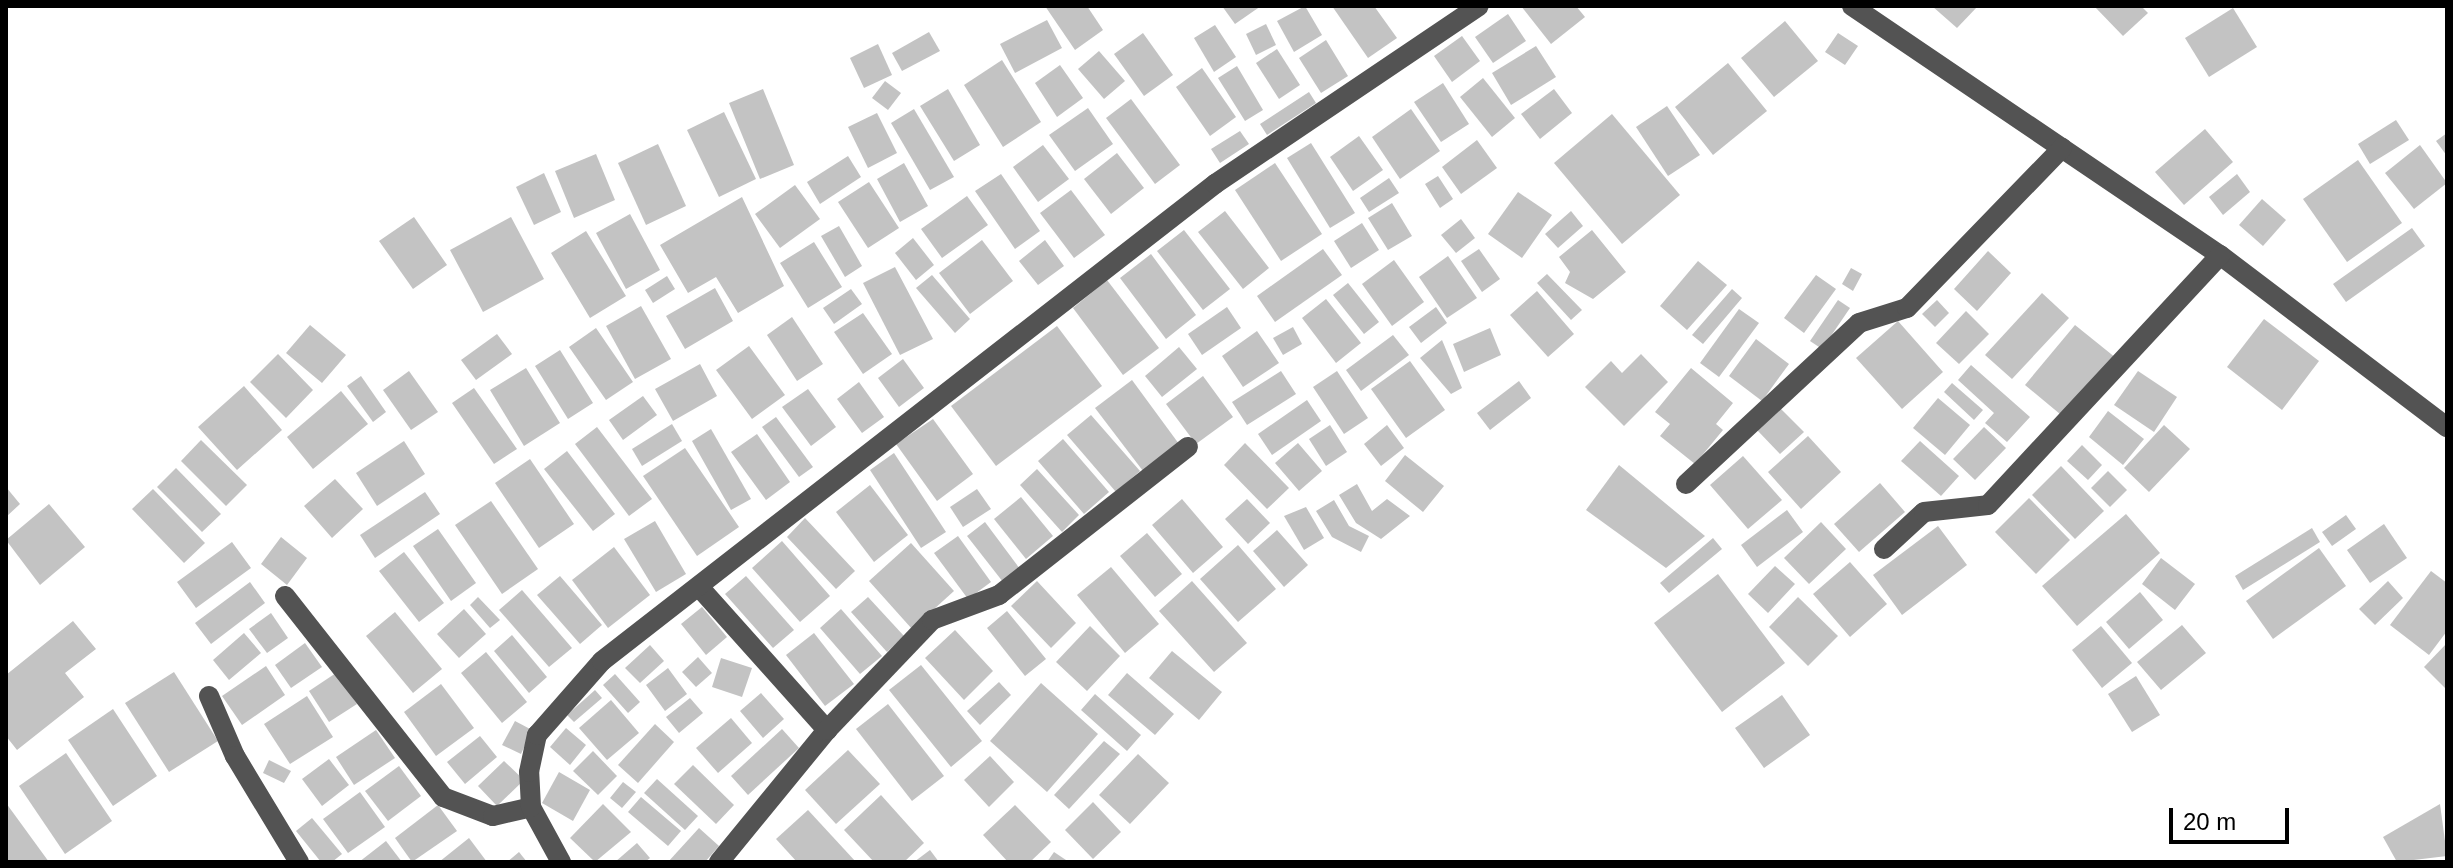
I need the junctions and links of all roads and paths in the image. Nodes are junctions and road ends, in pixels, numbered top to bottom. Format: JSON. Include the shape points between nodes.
{"nodes":[{"id":1,"x":1479,"y":6,"type":"edge"},
{"id":2,"x":1852,"y":6,"type":"edge"},
{"id":3,"x":2062,"y":148,"type":"junction"},
{"id":4,"x":2220,"y":255,"type":"junction"},
{"id":5,"x":2447,"y":427,"type":"edge"},
{"id":6,"x":1188,"y":447,"type":"dead end"},
{"id":7,"x":1686,"y":484,"type":"dead end"},
{"id":8,"x":1884,"y":549,"type":"dead end"},
{"id":9,"x":700,"y":588,"type":"junction"},
{"id":10,"x":285,"y":596,"type":"dead end"},
{"id":11,"x":209,"y":696,"type":"dead end"},
{"id":12,"x":827,"y":730,"type":"junction"},
{"id":13,"x":531,"y":807,"type":"junction"},
{"id":14,"x":299,"y":862,"type":"edge"},
{"id":15,"x":561,"y":862,"type":"edge"},
{"id":16,"x":719,"y":862,"type":"edge"}],
"edges":[{"from":1,"to":9,"type":"street","via":[[1215,184]]},
{"from":2,"to":3,"type":"street"},
{"from":3,"to":4,"type":"street"},
{"from":3,"to":7,"type":"street","via":[[1907,308],[1859,323]]},
{"from":4,"to":5,"type":"street"},
{"from":4,"to":8,"type":"street","via":[[1988,505],[1924,512]]},
{"from":6,"to":12,"type":"street","via":[[999,595],[932,620]]},
{"from":9,"to":12,"type":"street"},
{"from":9,"to":13,"type":"street","via":[[559,703],[537,735]]},
{"from":10,"to":13,"type":"street","via":[[443,797],[493,816]]},
{"from":11,"to":14,"type":"street","via":[[235,756]]},
{"from":12,"to":16,"type":"street"},
{"from":13,"to":15,"type":"street"}]}
